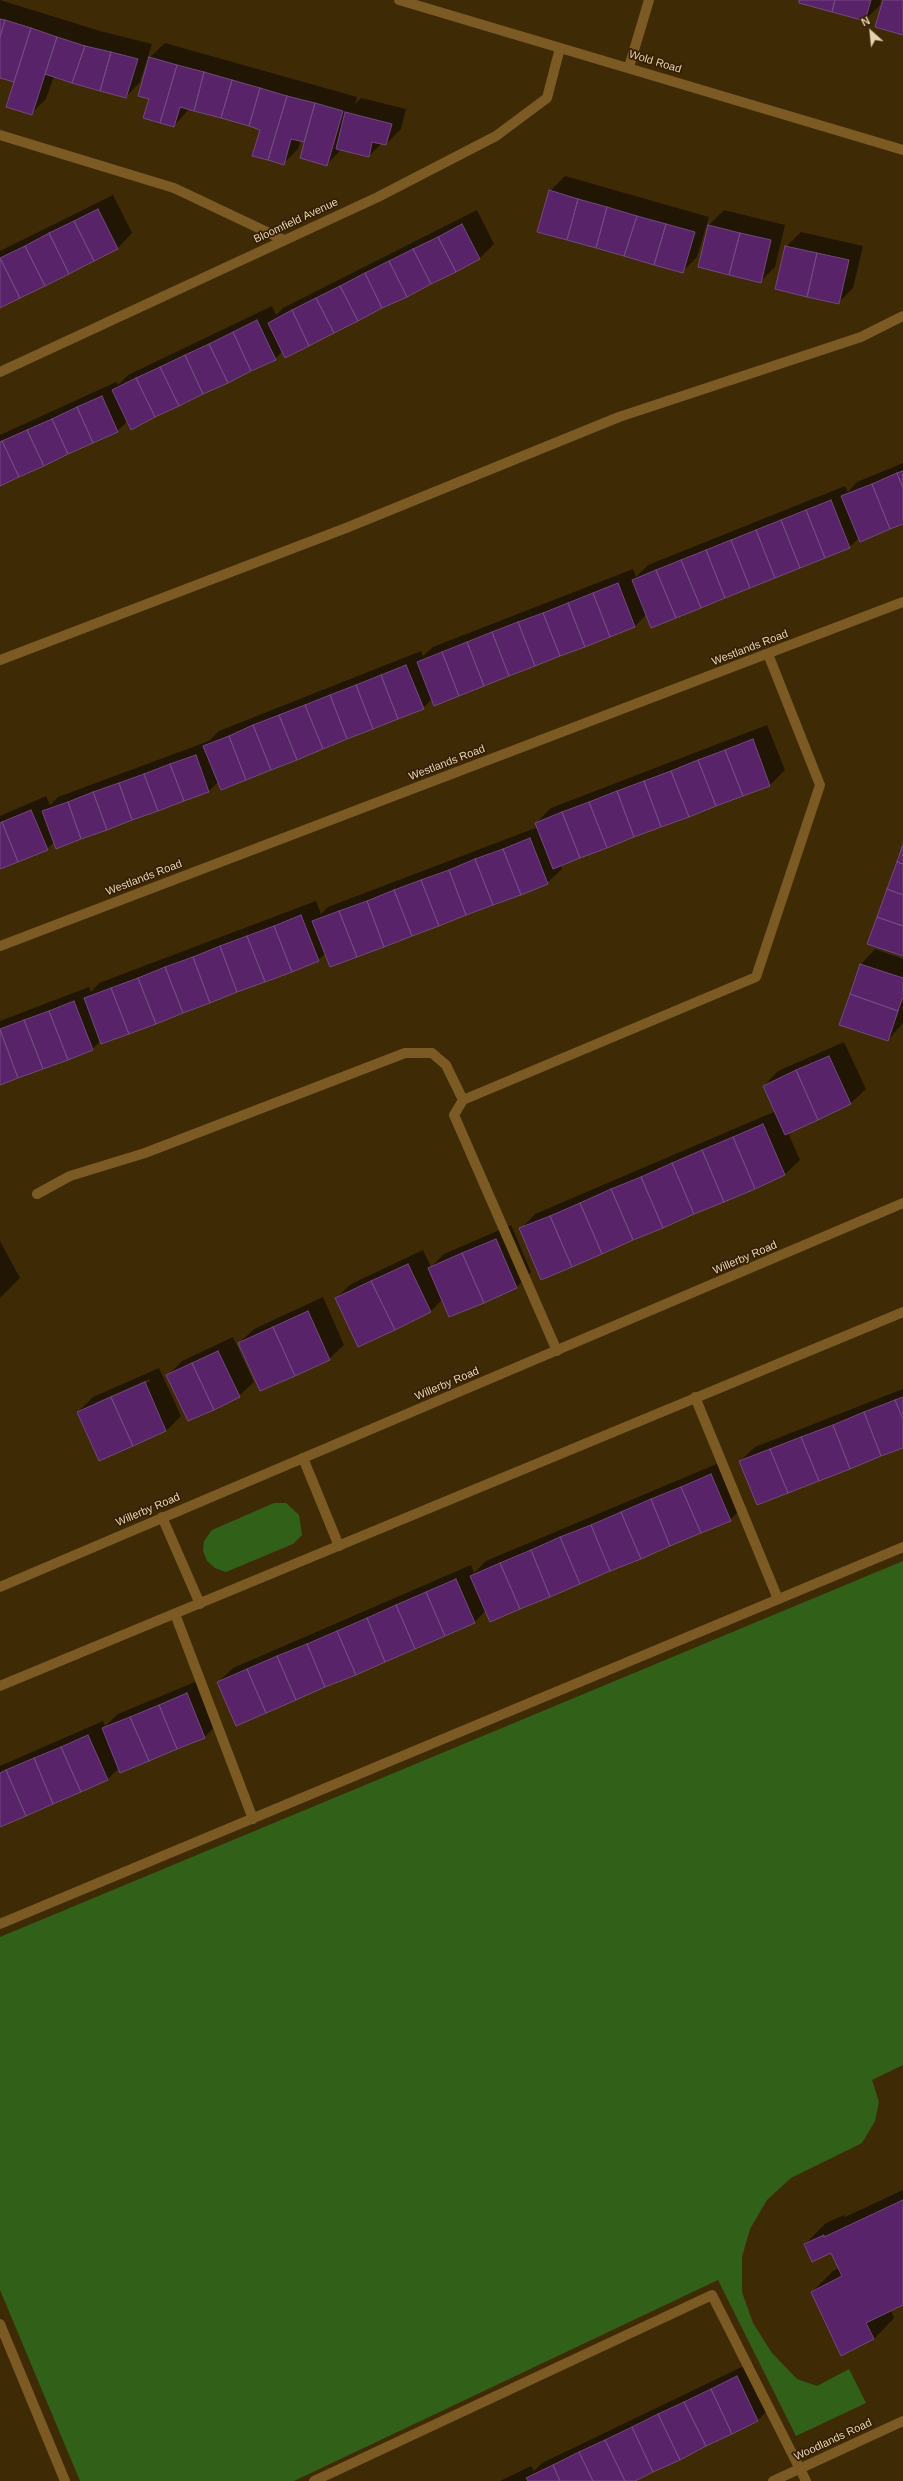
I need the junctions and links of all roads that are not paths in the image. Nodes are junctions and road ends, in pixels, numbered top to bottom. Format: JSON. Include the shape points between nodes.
{"nodes":[{"id":1,"x":398,"y":0,"type":"edge"},
{"id":2,"x":649,"y":0,"type":"edge"},
{"id":3,"x":560,"y":48,"type":"junction"},
{"id":4,"x":629,"y":67,"type":"junction"},
{"id":5,"x":0,"y":135,"type":"edge"},
{"id":6,"x":903,"y":150,"type":"edge"},
{"id":7,"x":284,"y":240,"type":"junction"},
{"id":8,"x":903,"y":316,"type":"edge"},
{"id":9,"x":0,"y":372,"type":"edge"},
{"id":10,"x":903,"y":602,"type":"edge"},
{"id":11,"x":768,"y":654,"type":"junction"},
{"id":12,"x":0,"y":660,"type":"edge"},
{"id":13,"x":0,"y":946,"type":"edge"},
{"id":14,"x":463,"y":1100,"type":"junction"},
{"id":15,"x":37,"y":1194,"type":"dead end"},
{"id":16,"x":903,"y":1203,"type":"edge"},
{"id":17,"x":903,"y":1312,"type":"edge"},
{"id":18,"x":557,"y":1351,"type":"junction"},
{"id":19,"x":695,"y":1398,"type":"junction"},
{"id":20,"x":302,"y":1458,"type":"junction"},
{"id":21,"x":162,"y":1517,"type":"junction"},
{"id":22,"x":339,"y":1546,"type":"junction"},
{"id":23,"x":903,"y":1547,"type":"edge"},
{"id":24,"x":0,"y":1587,"type":"edge"},
{"id":25,"x":778,"y":1598,"type":"junction"},
{"id":26,"x":200,"y":1604,"type":"junction"},
{"id":27,"x":175,"y":1614,"type":"junction"},
{"id":28,"x":0,"y":1686,"type":"edge"},
{"id":29,"x":253,"y":1819,"type":"junction"},
{"id":30,"x":0,"y":1924,"type":"edge"},
{"id":31,"x":0,"y":2324,"type":"edge"},
{"id":32,"x":903,"y":2420,"type":"edge"},
{"id":33,"x":800,"y":2469,"type":"junction"},
{"id":34,"x":65,"y":2481,"type":"edge"},
{"id":35,"x":314,"y":2481,"type":"edge"},
{"id":36,"x":773,"y":2481,"type":"edge"},
{"id":37,"x":806,"y":2481,"type":"edge"}],
"edges":[{"from":1,"to":3,"type":"street","name":"Wold Road"},
{"from":2,"to":4,"type":"street"},
{"from":3,"to":4,"type":"street","name":"Wold Road"},
{"from":3,"to":7,"type":"street","name":"Bloomfield Avenue","via":[[547,98],[496,136],[378,197]]},
{"from":4,"to":6,"type":"street","name":"Wold Road"},
{"from":5,"to":7,"type":"street","via":[[174,188]]},
{"from":7,"to":9,"type":"street","name":"Bloomfield Avenue"},
{"from":8,"to":12,"type":"street","via":[[861,337],[619,417],[346,528]]},
{"from":10,"to":11,"type":"street","name":"Westlands Road"},
{"from":11,"to":13,"type":"street","name":"Westlands Road"},
{"from":11,"to":14,"type":"street","via":[[820,785],[756,977]]},
{"from":14,"to":15,"type":"street","via":[[446,1065],[437,1057],[432,1053],[406,1053],[145,1153],[70,1176]]},
{"from":14,"to":18,"type":"street","via":[[454,1115]]},
{"from":16,"to":18,"type":"street","name":"Willerby Road"},
{"from":17,"to":19,"type":"street"},
{"from":18,"to":20,"type":"street","name":"Willerby Road"},
{"from":19,"to":22,"type":"street"},
{"from":19,"to":25,"type":"street"},
{"from":20,"to":21,"type":"street","name":"Willerby Road"},
{"from":20,"to":22,"type":"street"},
{"from":21,"to":24,"type":"street","name":"Willerby Road"},
{"from":21,"to":26,"type":"street"},
{"from":22,"to":26,"type":"street"},
{"from":23,"to":25,"type":"street"},
{"from":25,"to":29,"type":"street"},
{"from":26,"to":27,"type":"street"},
{"from":27,"to":28,"type":"street"},
{"from":27,"to":29,"type":"street"},
{"from":29,"to":30,"type":"street"},
{"from":31,"to":34,"type":"street"},
{"from":32,"to":33,"type":"street","name":"Woodlands Road"},
{"from":33,"to":35,"type":"street","via":[[712,2294]]},
{"from":33,"to":36,"type":"street","name":"Woodlands Road"},
{"from":33,"to":37,"type":"street"}]}
